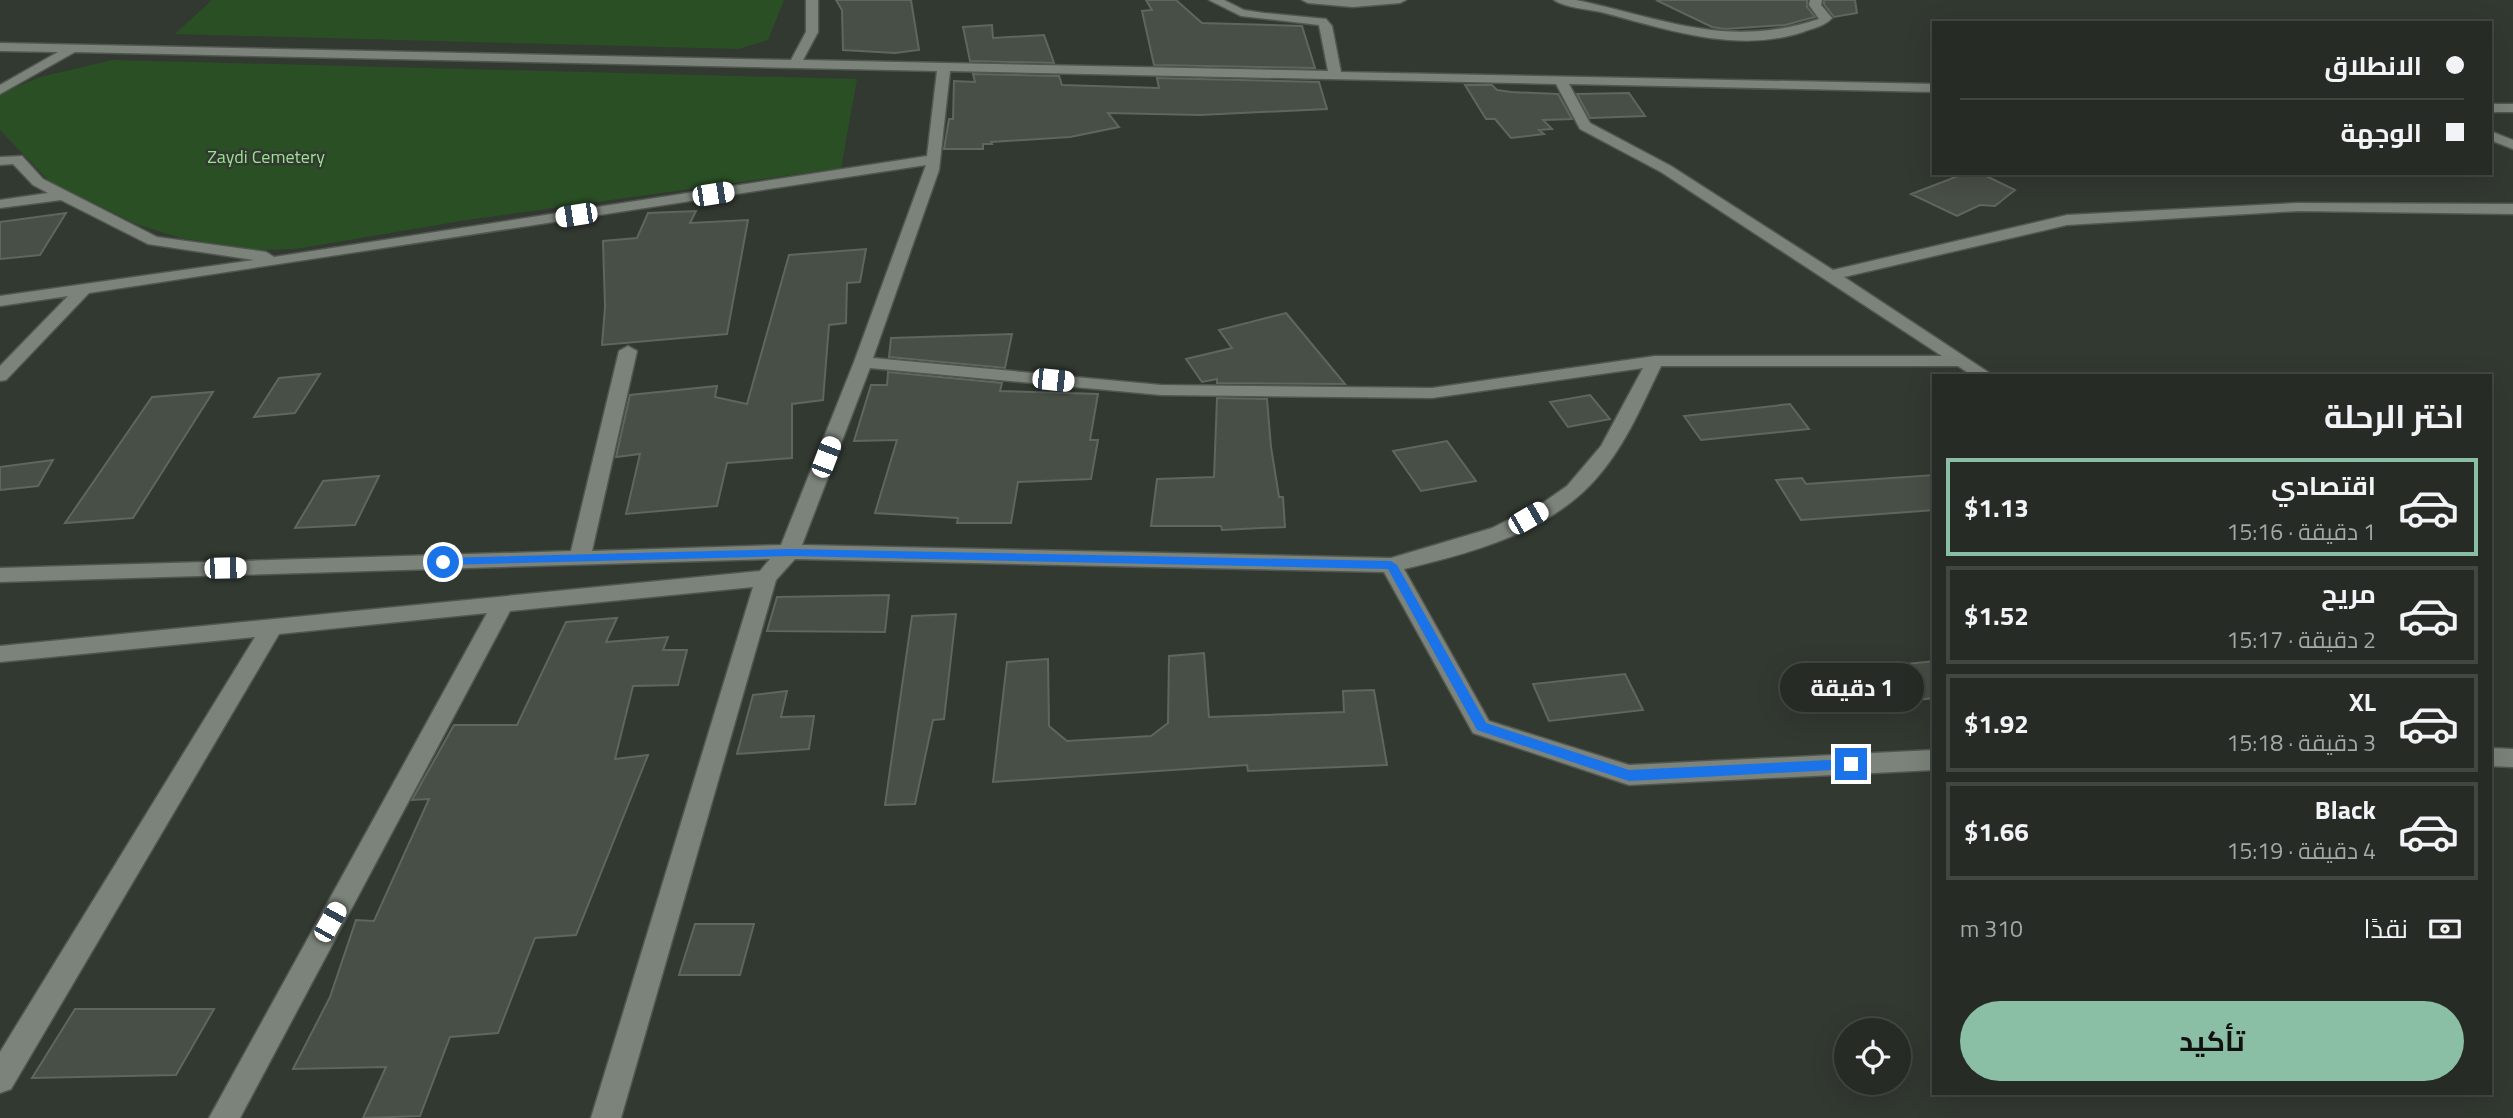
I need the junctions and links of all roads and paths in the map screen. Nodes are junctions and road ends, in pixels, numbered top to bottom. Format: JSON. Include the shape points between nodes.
{"nodes":[{"id":1,"x":813,"y":0,"type":"edge"},
{"id":2,"x":1215,"y":0,"type":"edge"},
{"id":3,"x":1308,"y":0,"type":"edge"},
{"id":4,"x":1401,"y":0,"type":"edge"},
{"id":5,"x":1560,"y":0,"type":"edge"},
{"id":6,"x":1816,"y":0,"type":"edge"},
{"id":7,"x":0,"y":47,"type":"edge"},
{"id":8,"x":74,"y":48,"type":"junction"},
{"id":9,"x":795,"y":64,"type":"junction"},
{"id":10,"x":944,"y":68,"type":"junction"},
{"id":11,"x":1335,"y":76,"type":"junction"},
{"id":12,"x":1560,"y":79,"type":"junction"},
{"id":13,"x":1932,"y":88,"type":"edge"},
{"id":14,"x":0,"y":90,"type":"edge"},
{"id":15,"x":2492,"y":108,"type":"edge"},
{"id":16,"x":2513,"y":108,"type":"edge"},
{"id":17,"x":2492,"y":136,"type":"edge"},
{"id":18,"x":2513,"y":145,"type":"edge"},
{"id":19,"x":934,"y":159,"type":"junction"},
{"id":20,"x":0,"y":161,"type":"edge"},
{"id":21,"x":64,"y":195,"type":"junction"},
{"id":22,"x":0,"y":204,"type":"edge"},
{"id":23,"x":2513,"y":209,"type":"edge"},
{"id":24,"x":288,"y":260,"type":"junction"},
{"id":25,"x":1833,"y":275,"type":"junction"},
{"id":26,"x":83,"y":290,"type":"junction"},
{"id":27,"x":0,"y":301,"type":"edge"},
{"id":28,"x":628,"y":351,"type":"dead end"},
{"id":29,"x":1655,"y":361,"type":"junction"},
{"id":30,"x":1961,"y":361,"type":"junction"},
{"id":31,"x":863,"y":362,"type":"junction"},
{"id":32,"x":1982,"y":374,"type":"edge"},
{"id":33,"x":0,"y":376,"type":"edge"},
{"id":34,"x":789,"y":552,"type":"junction"},
{"id":35,"x":580,"y":557,"type":"junction"},
{"id":36,"x":1391,"y":565,"type":"junction"},
{"id":37,"x":0,"y":575,"type":"edge"},
{"id":38,"x":766,"y":578,"type":"junction"},
{"id":39,"x":503,"y":604,"type":"junction"},
{"id":40,"x":272,"y":627,"type":"junction"},
{"id":41,"x":0,"y":654,"type":"edge"},
{"id":42,"x":2492,"y":757,"type":"edge"},
{"id":43,"x":2513,"y":758,"type":"edge"},
{"id":44,"x":1932,"y":760,"type":"edge"},
{"id":45,"x":0,"y":1079,"type":"edge"},
{"id":46,"x":224,"y":1118,"type":"edge"},
{"id":47,"x":606,"y":1118,"type":"edge"}],
"edges":[{"from":1,"to":9,"type":"street","via":[[812,32]]},
{"from":2,"to":11,"type":"street","via":[[1241,13],[1322,22]]},
{"from":3,"to":4,"type":"street","via":[[1353,4]]},
{"from":5,"to":6,"type":"street","via":[[1742,39],[1786,35],[1822,21],[1826,18]]},
{"from":7,"to":8,"type":"street"},
{"from":8,"to":9,"type":"street"},
{"from":8,"to":14,"type":"street"},
{"from":9,"to":10,"type":"street"},
{"from":10,"to":11,"type":"street"},
{"from":10,"to":19,"type":"street"},
{"from":11,"to":12,"type":"street"},
{"from":12,"to":13,"type":"street"},
{"from":12,"to":25,"type":"street","via":[[1585,126],[1666,169]]},
{"from":15,"to":16,"type":"street"},
{"from":17,"to":18,"type":"street"},
{"from":19,"to":24,"type":"street"},
{"from":19,"to":31,"type":"street"},
{"from":20,"to":21,"type":"street","via":[[17,159],[38,182]]},
{"from":21,"to":22,"type":"street"},
{"from":21,"to":24,"type":"street","via":[[153,241]]},
{"from":23,"to":25,"type":"street","via":[[2298,206],[2067,220]]},
{"from":24,"to":26,"type":"street"},
{"from":25,"to":30,"type":"street"},
{"from":26,"to":27,"type":"street"},
{"from":26,"to":33,"type":"street"},
{"from":28,"to":35,"type":"street"},
{"from":29,"to":30,"type":"street"},
{"from":29,"to":31,"type":"street","via":[[1432,393],[1161,390]]},
{"from":29,"to":36,"type":"street","via":[[1610,446],[1582,483],[1490,537]]},
{"from":30,"to":32,"type":"street"},
{"from":31,"to":34,"type":"street"},
{"from":34,"to":35,"type":"street"},
{"from":34,"to":36,"type":"street"},
{"from":34,"to":38,"type":"street"},
{"from":35,"to":37,"type":"street"},
{"from":36,"to":44,"type":"street","via":[[1481,727],[1629,775]]},
{"from":38,"to":39,"type":"street"},
{"from":38,"to":47,"type":"street"},
{"from":39,"to":40,"type":"street"},
{"from":39,"to":46,"type":"street"},
{"from":40,"to":41,"type":"street"},
{"from":40,"to":45,"type":"street"},
{"from":42,"to":43,"type":"street"}]}
